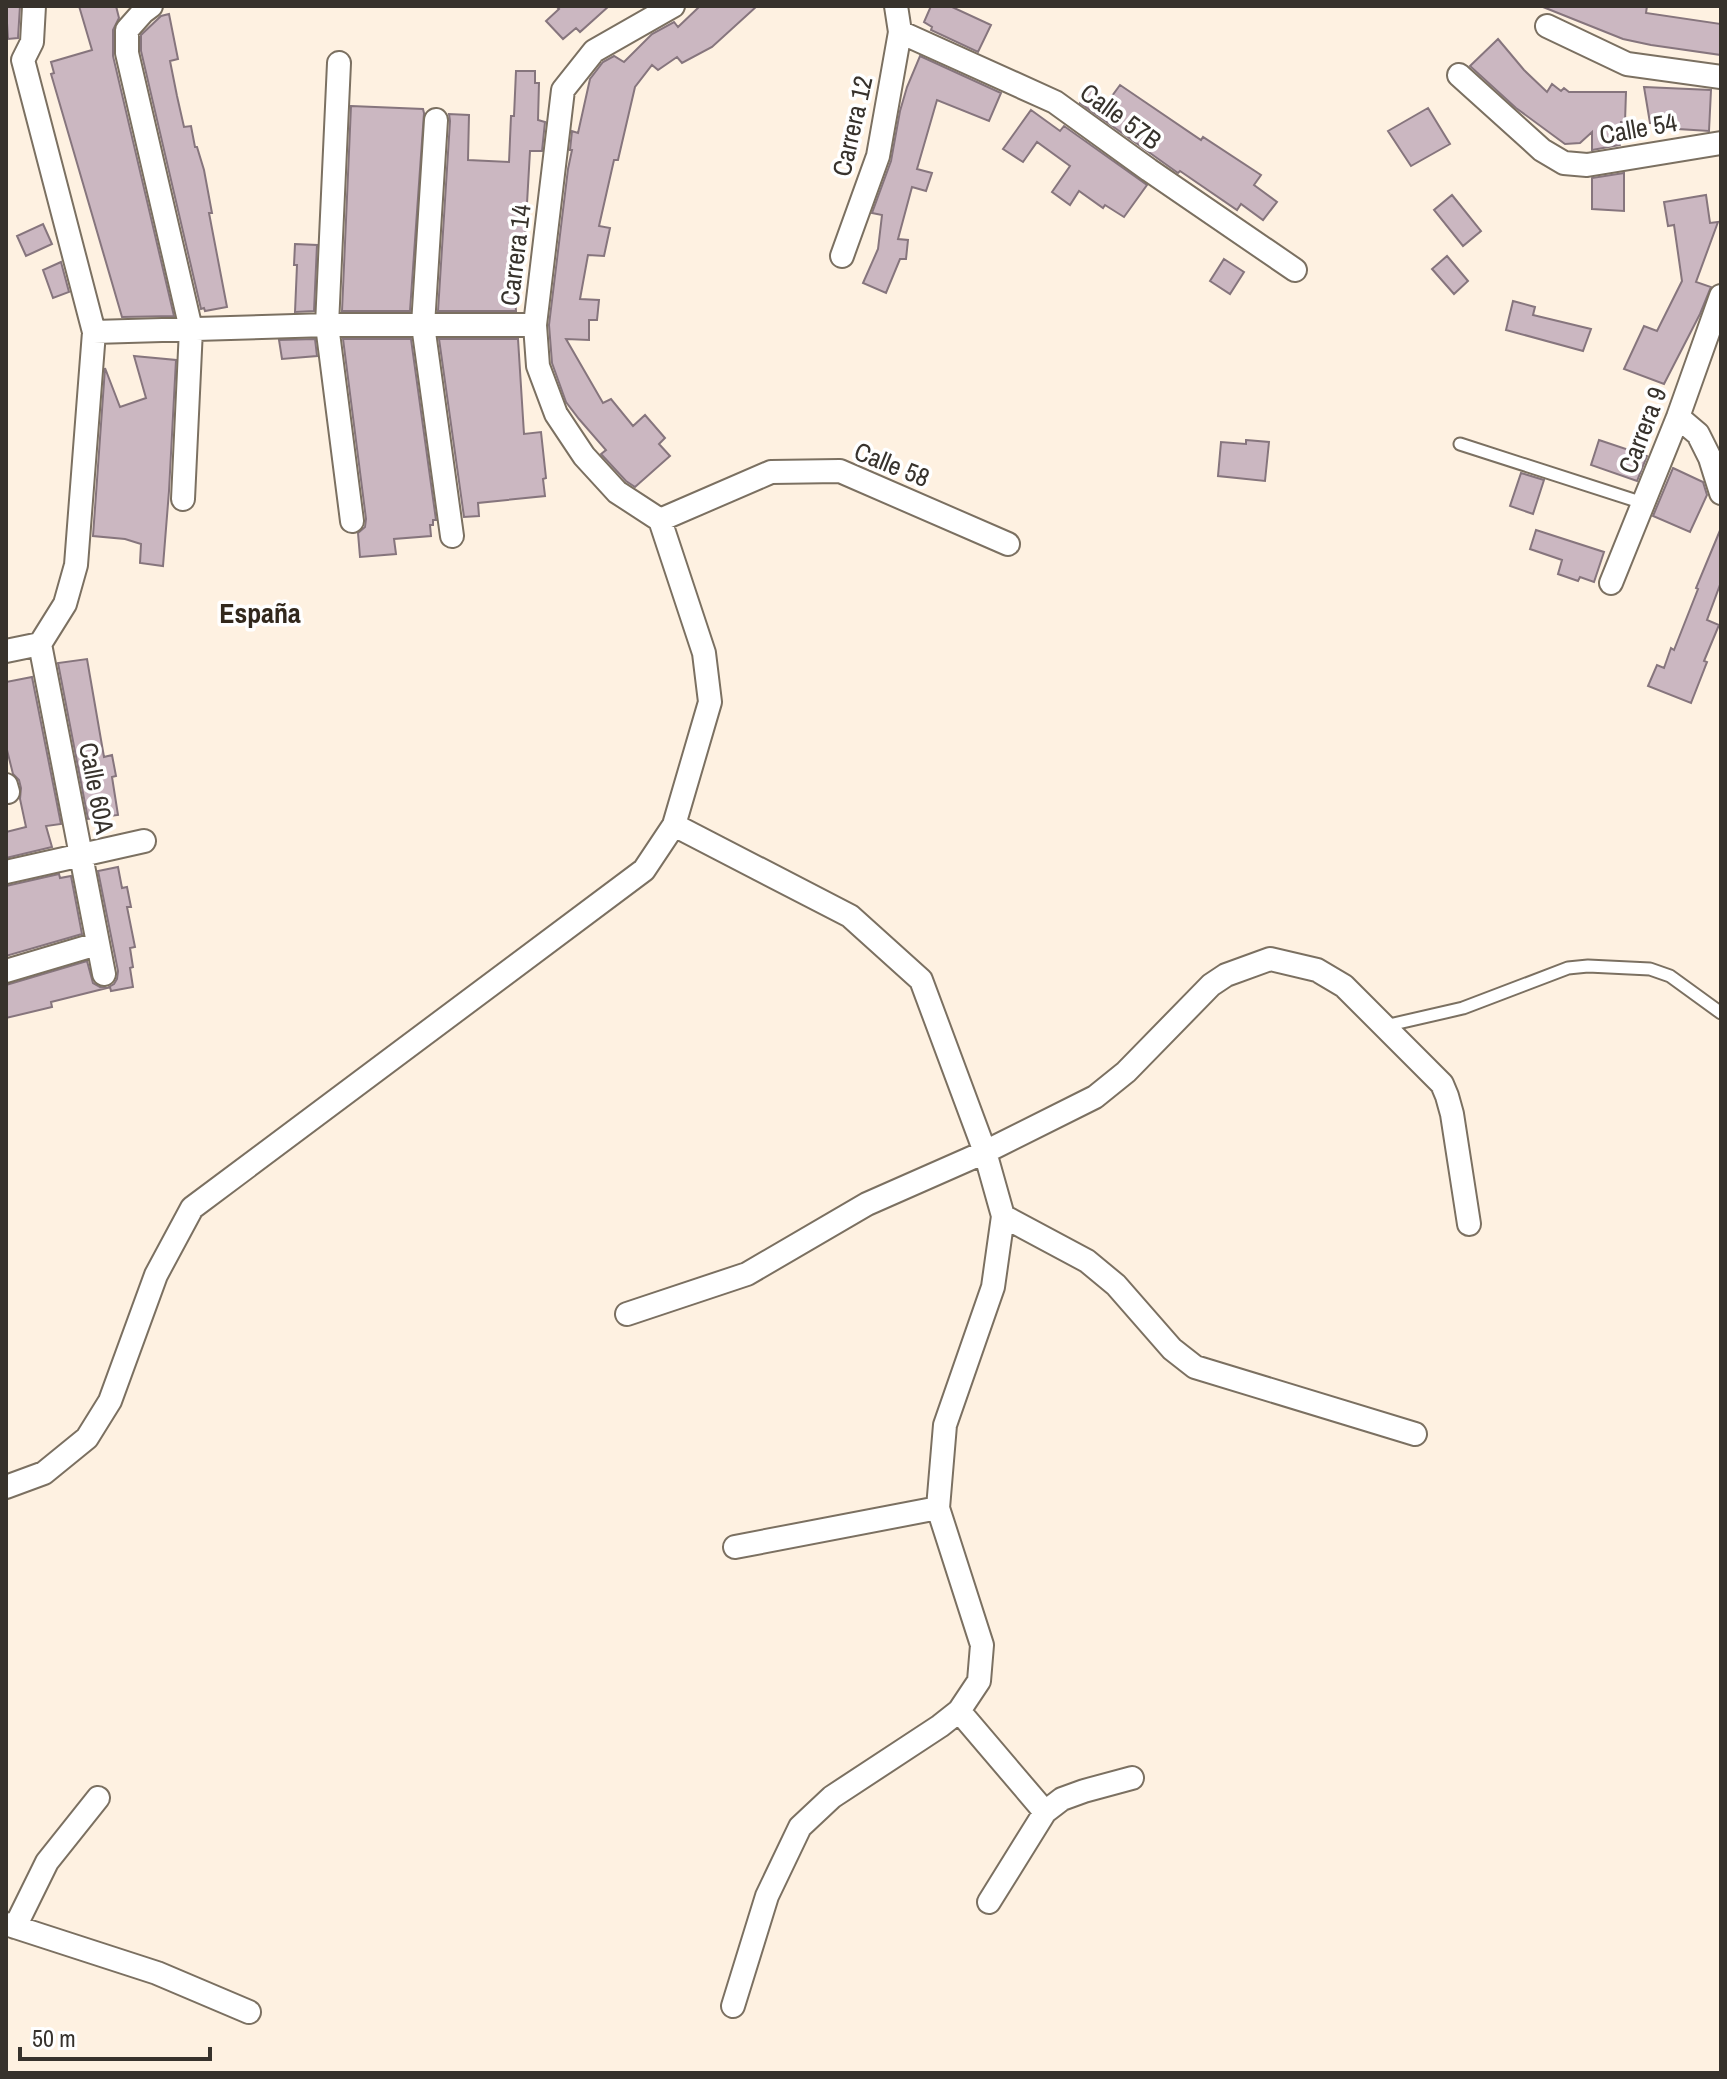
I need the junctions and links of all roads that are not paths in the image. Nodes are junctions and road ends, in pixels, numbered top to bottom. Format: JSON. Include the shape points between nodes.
{"nodes":[{"id":1,"x":34,"y":6,"type":"edge"},
{"id":2,"x":151,"y":6,"type":"edge"},
{"id":3,"x":673,"y":6,"type":"edge"},
{"id":4,"x":896,"y":6,"type":"edge"},
{"id":5,"x":1547,"y":26,"type":"dead end"},
{"id":6,"x":900,"y":32,"type":"junction"},
{"id":7,"x":14,"y":61,"type":"edge"},
{"id":8,"x":339,"y":63,"type":"dead end"},
{"id":9,"x":1459,"y":75,"type":"dead end"},
{"id":10,"x":1721,"y":77,"type":"edge"},
{"id":11,"x":436,"y":120,"type":"dead end"},
{"id":12,"x":1721,"y":143,"type":"edge"},
{"id":13,"x":842,"y":256,"type":"dead end"},
{"id":14,"x":1295,"y":270,"type":"dead end"},
{"id":15,"x":1721,"y":296,"type":"edge"},
{"id":16,"x":327,"y":325,"type":"junction"},
{"id":17,"x":423,"y":325,"type":"junction"},
{"id":18,"x":535,"y":325,"type":"junction"},
{"id":19,"x":191,"y":329,"type":"junction"},
{"id":20,"x":94,"y":332,"type":"junction"},
{"id":21,"x":1678,"y":417,"type":"junction"},
{"id":22,"x":1460,"y":444,"type":"dead end"},
{"id":23,"x":1721,"y":493,"type":"edge"},
{"id":24,"x":183,"y":499,"type":"dead end"},
{"id":25,"x":1643,"y":503,"type":"junction"},
{"id":26,"x":660,"y":520,"type":"junction"},
{"id":27,"x":352,"y":521,"type":"dead end"},
{"id":28,"x":452,"y":536,"type":"dead end"},
{"id":29,"x":1008,"y":544,"type":"dead end"},
{"id":30,"x":1611,"y":583,"type":"dead end"},
{"id":31,"x":40,"y":644,"type":"junction"},
{"id":32,"x":6,"y":651,"type":"edge"},
{"id":33,"x":674,"y":825,"type":"junction"},
{"id":34,"x":144,"y":841,"type":"dead end"},
{"id":35,"x":81,"y":854,"type":"junction"},
{"id":36,"x":6,"y":872,"type":"edge"},
{"id":37,"x":97,"y":944,"type":"junction"},
{"id":38,"x":6,"y":971,"type":"edge"},
{"id":39,"x":104,"y":974,"type":"dead end"},
{"id":40,"x":1721,"y":1013,"type":"edge"},
{"id":41,"x":1384,"y":1026,"type":"junction"},
{"id":42,"x":985,"y":1152,"type":"junction"},
{"id":43,"x":1003,"y":1216,"type":"junction"},
{"id":44,"x":1469,"y":1224,"type":"dead end"},
{"id":45,"x":627,"y":1314,"type":"dead end"},
{"id":46,"x":1415,"y":1434,"type":"dead end"},
{"id":47,"x":6,"y":1487,"type":"edge"},
{"id":48,"x":938,"y":1508,"type":"junction"},
{"id":49,"x":735,"y":1547,"type":"dead end"},
{"id":50,"x":959,"y":1711,"type":"junction"},
{"id":51,"x":1132,"y":1778,"type":"dead end"},
{"id":52,"x":98,"y":1798,"type":"dead end"},
{"id":53,"x":1045,"y":1812,"type":"junction"},
{"id":54,"x":989,"y":1902,"type":"dead end"},
{"id":55,"x":11,"y":1926,"type":"edge"},
{"id":56,"x":733,"y":2006,"type":"dead end"},
{"id":57,"x":249,"y":2012,"type":"dead end"}],
"edges":[{"from":1,"to":7,"type":"street","via":[[32,42]]},
{"from":2,"to":19,"type":"street","via":[[127,30],[127,53]]},
{"from":3,"to":18,"type":"street","name":"Carrera 14","via":[[594,51],[563,90]]},
{"from":4,"to":6,"type":"street","name":"Carrera 12"},
{"from":5,"to":10,"type":"street","via":[[1627,64]]},
{"from":6,"to":13,"type":"street","name":"Carrera 12","via":[[878,156]]},
{"from":6,"to":14,"type":"street","name":"Calle 57B","via":[[1055,102]]},
{"from":7,"to":20,"type":"street"},
{"from":8,"to":16,"type":"street"},
{"from":9,"to":12,"type":"street","name":"Calle 54","via":[[1542,150],[1564,163],[1587,165]]},
{"from":11,"to":17,"type":"street"},
{"from":15,"to":21,"type":"street","name":"Carrera 9"},
{"from":16,"to":17,"type":"street"},
{"from":16,"to":19,"type":"street"},
{"from":16,"to":27,"type":"street"},
{"from":17,"to":18,"type":"street"},
{"from":17,"to":28,"type":"street"},
{"from":18,"to":26,"type":"street","name":"Carrera 14","via":[[538,366],[556,414],[617,492]]},
{"from":19,"to":20,"type":"street"},
{"from":19,"to":24,"type":"street"},
{"from":20,"to":31,"type":"street","via":[[76,565],[65,604]]},
{"from":21,"to":23,"type":"street","via":[[1698,434]]},
{"from":21,"to":25,"type":"street","name":"Carrera 9"},
{"from":22,"to":25,"type":"lane"},
{"from":25,"to":30,"type":"street","name":"Carrera 9"},
{"from":26,"to":29,"type":"street","name":"Calle 58","via":[[771,472],[840,471]]},
{"from":26,"to":33,"type":"street","via":[[704,653],[710,702]]},
{"from":31,"to":32,"type":"street"},
{"from":31,"to":35,"type":"street","name":"Calle 60A"},
{"from":33,"to":42,"type":"street","via":[[850,916],[921,980]]},
{"from":33,"to":47,"type":"street","via":[[644,870],[192,1208],[156,1275],[110,1401],[87,1438],[44,1473]]},
{"from":34,"to":35,"type":"street"},
{"from":35,"to":36,"type":"street"},
{"from":35,"to":37,"type":"street","name":"Calle 60A"},
{"from":37,"to":38,"type":"street"},
{"from":37,"to":39,"type":"street","name":"Calle 60A"},
{"from":40,"to":41,"type":"lane","via":[[1670,976],[1650,969],[1588,966],[1568,968],[1463,1008]]},
{"from":41,"to":42,"type":"street","via":[[1344,986],[1317,970],[1270,959],[1211,985],[1095,1097]]},
{"from":41,"to":44,"type":"street","via":[[1442,1084]]},
{"from":42,"to":43,"type":"street"},
{"from":42,"to":45,"type":"street","via":[[867,1204],[747,1274]]},
{"from":43,"to":46,"type":"street","via":[[1087,1261],[1195,1367]]},
{"from":43,"to":48,"type":"street","via":[[993,1287],[945,1425]]},
{"from":48,"to":49,"type":"street"},
{"from":48,"to":50,"type":"street","via":[[982,1645],[979,1681]]},
{"from":50,"to":53,"type":"street"},
{"from":50,"to":56,"type":"street","via":[[832,1797],[800,1827],[767,1896]]},
{"from":51,"to":53,"type":"street","via":[[1062,1799]]},
{"from":52,"to":55,"type":"street","via":[[47,1862]]},
{"from":53,"to":54,"type":"street"},
{"from":55,"to":57,"type":"street","via":[[157,1973]]}]}
